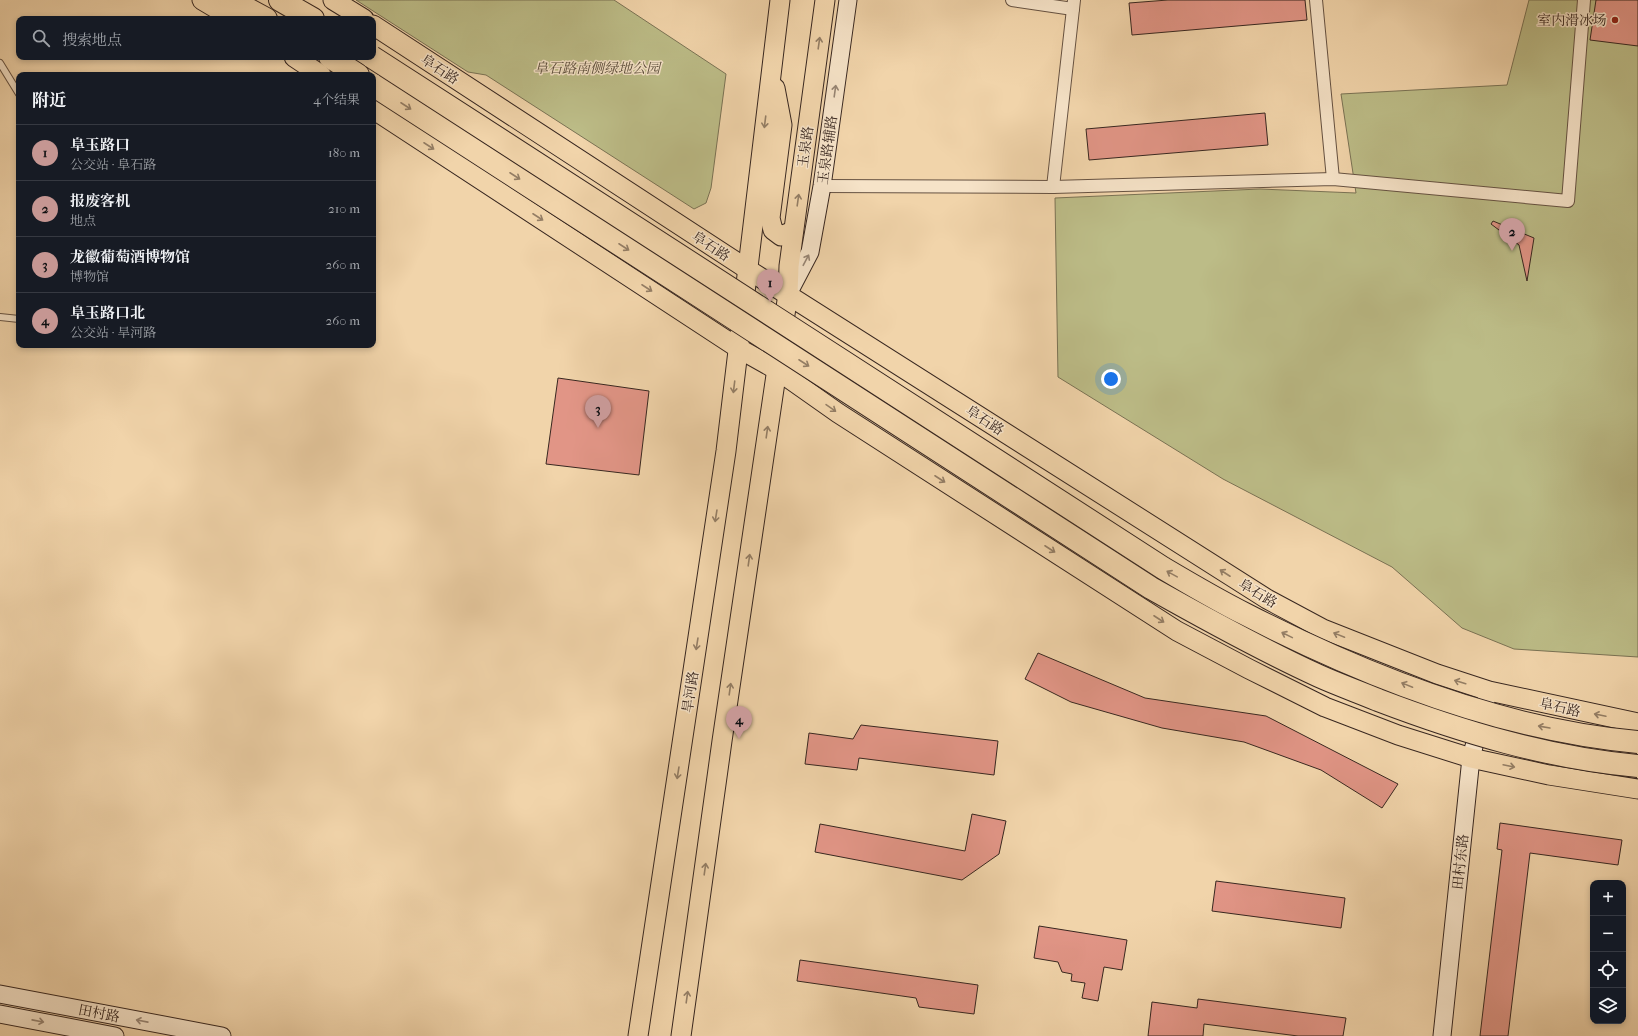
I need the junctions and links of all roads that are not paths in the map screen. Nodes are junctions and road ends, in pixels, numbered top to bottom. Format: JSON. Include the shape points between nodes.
{"nodes":[{"id":1,"x":202,"y":0,"type":"edge"},
{"id":2,"x":231,"y":0,"type":"edge"},
{"id":3,"x":280,"y":0,"type":"edge"},
{"id":4,"x":333,"y":0,"type":"edge"},
{"id":5,"x":772,"y":0,"type":"edge"},
{"id":6,"x":780,"y":0,"type":"edge"},
{"id":7,"x":825,"y":0,"type":"edge"},
{"id":8,"x":848,"y":0,"type":"edge"},
{"id":9,"x":1012,"y":0,"type":"edge"},
{"id":10,"x":1316,"y":0,"type":"edge"},
{"id":11,"x":1584,"y":0,"type":"edge"},
{"id":12,"x":1074,"y":4,"type":"edge"},
{"id":13,"x":229,"y":16,"type":"edge"},
{"id":14,"x":260,"y":16,"type":"edge"},
{"id":15,"x":308,"y":16,"type":"edge"},
{"id":16,"x":359,"y":16,"type":"edge"},
{"id":17,"x":376,"y":27,"type":"edge"},
{"id":18,"x":777,"y":30,"type":"junction"},
{"id":19,"x":298,"y":60,"type":"edge"},
{"id":20,"x":335,"y":60,"type":"edge"},
{"id":21,"x":376,"y":60,"type":"edge"},
{"id":22,"x":0,"y":63,"type":"edge"},
{"id":23,"x":772,"y":71,"type":"junction"},
{"id":24,"x":316,"y":72,"type":"edge"},
{"id":25,"x":353,"y":72,"type":"edge"},
{"id":26,"x":376,"y":87,"type":"edge"},
{"id":27,"x":16,"y":89,"type":"edge"},
{"id":28,"x":376,"y":111,"type":"edge"},
{"id":29,"x":1333,"y":179,"type":"junction"},
{"id":30,"x":822,"y":186,"type":"junction"},
{"id":31,"x":1053,"y":187,"type":"junction"},
{"id":32,"x":793,"y":231,"type":"junction"},
{"id":33,"x":747,"y":269,"type":"junction"},
{"id":34,"x":788,"y":294,"type":"junction"},
{"id":35,"x":0,"y":317,"type":"edge"},
{"id":36,"x":16,"y":319,"type":"edge"},
{"id":37,"x":738,"y":348,"type":"junction"},
{"id":38,"x":777,"y":370,"type":"junction"},
{"id":39,"x":1489,"y":691,"type":"junction"},
{"id":40,"x":1638,"y":724,"type":"edge"},
{"id":41,"x":1638,"y":742,"type":"edge"},
{"id":42,"x":1471,"y":758,"type":"junction"},
{"id":43,"x":1638,"y":766,"type":"edge"},
{"id":44,"x":1638,"y":789,"type":"edge"},
{"id":45,"x":0,"y":994,"type":"edge"},
{"id":46,"x":0,"y":1014,"type":"edge"},
{"id":47,"x":115,"y":1036,"type":"edge"},
{"id":48,"x":222,"y":1036,"type":"edge"},
{"id":49,"x":638,"y":1036,"type":"edge"},
{"id":50,"x":681,"y":1036,"type":"edge"},
{"id":51,"x":1442,"y":1036,"type":"edge"}],
"edges":[{"from":1,"to":13,"type":"main road"},
{"from":2,"to":14,"type":"highway"},
{"from":3,"to":15,"type":"highway"},
{"from":4,"to":16,"type":"main road"},
{"from":5,"to":18,"type":"street"},
{"from":6,"to":18,"type":"main road"},
{"from":32,"to":7,"type":"main road","name":"玉泉路","one_way":true},
{"from":30,"to":8,"type":"street","name":"玉泉路辅路","one_way":true},
{"from":9,"to":12,"type":"street"},
{"from":10,"to":29,"type":"street"},
{"from":11,"to":29,"type":"street","via":[[1568,201]]},
{"from":12,"to":31,"type":"street"},
{"from":17,"to":33,"type":"main road","name":"阜石路"},
{"from":18,"to":23,"type":"main road"},
{"from":19,"to":24,"type":"main road"},
{"from":20,"to":25,"type":"highway"},
{"from":41,"to":21,"type":"highway","name":"阜石路","one_way":true,"bridge":true,"via":[[1526,724],[1445,700],[1328,654],[1245,614],[1163,568]]},
{"from":22,"to":27,"type":"lane"},
{"from":23,"to":32,"type":"main road","via":[[782,125],[770,218],[773,230],[781,236]]},
{"from":23,"to":33,"type":"main road","one_way":true},
{"from":26,"to":43,"type":"highway","one_way":true,"bridge":true,"via":[[1151,588],[1235,634],[1320,677],[1439,723],[1520,746]]},
{"from":28,"to":37,"type":"main road","one_way":true},
{"from":29,"to":31,"type":"street"},
{"from":30,"to":31,"type":"street"},
{"from":34,"to":30,"type":"street","name":"玉泉路辅路","one_way":true,"via":[[810,252]]},
{"from":32,"to":34,"type":"main road","name":"玉泉路"},
{"from":33,"to":34,"type":"main road","name":"阜石路"},
{"from":33,"to":37,"type":"main road","name":"旱河路"},
{"from":34,"to":38,"type":"main road","name":"玉泉路"},
{"from":39,"to":34,"type":"main road","name":"阜石路","one_way":true,"via":[[1437,674],[1323,629],[1267,599]]},
{"from":35,"to":36,"type":"lane"},
{"from":37,"to":38,"type":"main road"},
{"from":37,"to":49,"type":"main road","name":"旱河路","one_way":true,"via":[[726,451]]},
{"from":38,"to":42,"type":"main road","one_way":true,"via":[[838,413],[1177,631],[1325,707],[1398,735]]},
{"from":50,"to":38,"type":"main road","one_way":true},
{"from":40,"to":39,"type":"main road","name":"阜石路","one_way":true},
{"from":39,"to":42,"type":"street","name":"田村东路"},
{"from":42,"to":44,"type":"main road","one_way":true,"via":[[1549,775]]},
{"from":42,"to":51,"type":"street","name":"田村东路"},
{"from":48,"to":45,"type":"street","name":"田村路","one_way":true},
{"from":46,"to":47,"type":"street","name":"田村路","one_way":true}]}
